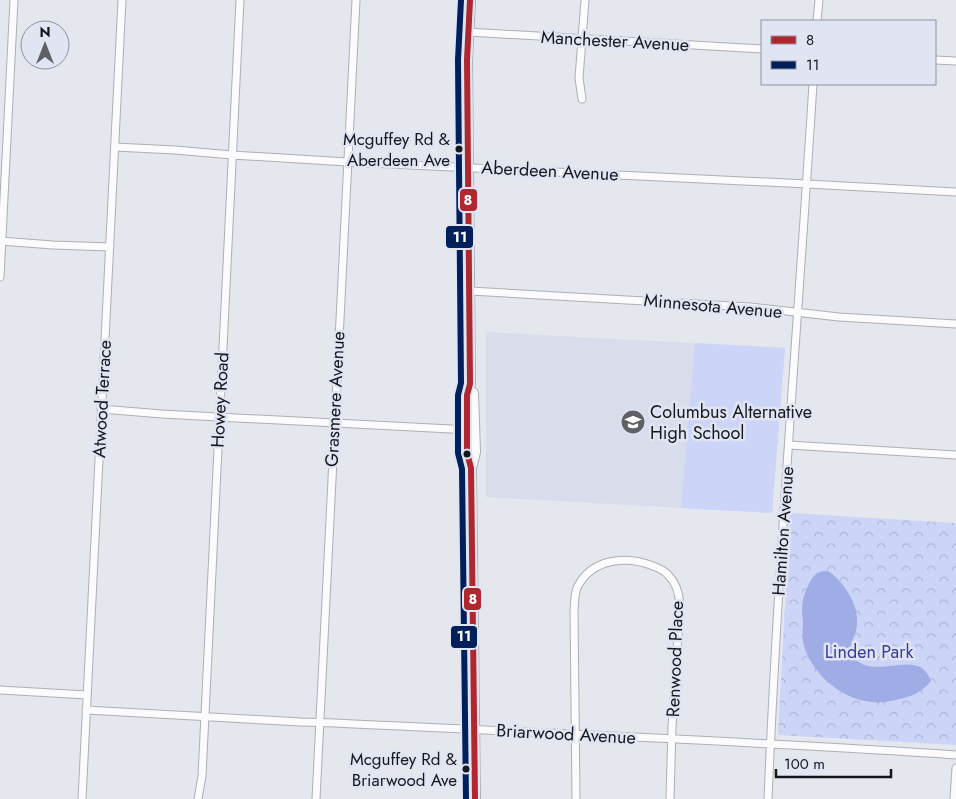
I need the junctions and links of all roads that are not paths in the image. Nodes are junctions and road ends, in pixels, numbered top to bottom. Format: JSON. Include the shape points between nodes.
{"nodes":[{"id":1,"x":14,"y":0,"type":"edge"},
{"id":2,"x":122,"y":0,"type":"edge"},
{"id":3,"x":240,"y":0,"type":"edge"},
{"id":4,"x":356,"y":0,"type":"edge"},
{"id":5,"x":470,"y":0,"type":"edge"},
{"id":6,"x":585,"y":0,"type":"edge"},
{"id":7,"x":818,"y":0,"type":"edge"},
{"id":8,"x":817,"y":20,"type":"edge"},
{"id":9,"x":468,"y":32,"type":"junction"},
{"id":10,"x":582,"y":39,"type":"junction"},
{"id":11,"x":761,"y":49,"type":"edge"},
{"id":12,"x":936,"y":60,"type":"edge"},
{"id":13,"x":956,"y":61,"type":"edge"},
{"id":14,"x":812,"y":85,"type":"edge"},
{"id":15,"x":582,"y":99,"type":"dead end"},
{"id":16,"x":115,"y":147,"type":"junction"},
{"id":17,"x":232,"y":155,"type":"junction"},
{"id":18,"x":347,"y":162,"type":"junction"},
{"id":19,"x":468,"y":167,"type":"junction"},
{"id":20,"x":807,"y":184,"type":"junction"},
{"id":21,"x":956,"y":192,"type":"edge"},
{"id":22,"x":1,"y":241,"type":"edge"},
{"id":23,"x":110,"y":247,"type":"junction"},
{"id":24,"x":0,"y":277,"type":"edge"},
{"id":25,"x":470,"y":291,"type":"junction"},
{"id":26,"x":798,"y":313,"type":"junction"},
{"id":27,"x":956,"y":324,"type":"edge"},
{"id":28,"x":101,"y":409,"type":"junction"},
{"id":29,"x":220,"y":417,"type":"junction"},
{"id":30,"x":334,"y":423,"type":"junction"},
{"id":31,"x":471,"y":430,"type":"junction"},
{"id":32,"x":788,"y":446,"type":"junction"},
{"id":33,"x":956,"y":455,"type":"edge"},
{"id":34,"x":0,"y":690,"type":"edge"},
{"id":35,"x":87,"y":695,"type":"junction"},
{"id":36,"x":86,"y":710,"type":"junction"},
{"id":37,"x":204,"y":716,"type":"junction"},
{"id":38,"x":319,"y":723,"type":"junction"},
{"id":39,"x":474,"y":730,"type":"junction"},
{"id":40,"x":576,"y":735,"type":"junction"},
{"id":41,"x":672,"y":739,"type":"junction"},
{"id":42,"x":770,"y":743,"type":"junction"},
{"id":43,"x":956,"y":755,"type":"edge"},
{"id":44,"x":956,"y":768,"type":"edge"},
{"id":45,"x":82,"y":799,"type":"edge"},
{"id":46,"x":198,"y":799,"type":"edge"},
{"id":47,"x":316,"y":799,"type":"edge"},
{"id":48,"x":475,"y":799,"type":"edge"},
{"id":49,"x":576,"y":799,"type":"edge"},
{"id":50,"x":670,"y":799,"type":"edge"},
{"id":51,"x":768,"y":799,"type":"edge"},
{"id":52,"x":954,"y":799,"type":"edge"}],
"edges":[{"from":1,"to":22,"type":"street"},
{"from":2,"to":16,"type":"street","name":"Atwood Terrace"},
{"from":3,"to":17,"type":"street","name":"Howey Road"},
{"from":4,"to":18,"type":"street","name":"Grasmere Avenue"},
{"from":5,"to":9,"type":"street"},
{"from":6,"to":10,"type":"street"},
{"from":7,"to":8,"type":"street"},
{"from":9,"to":10,"type":"street","name":"Manchester Avenue"},
{"from":9,"to":19,"type":"street"},
{"from":10,"to":11,"type":"street","name":"Manchester Avenue"},
{"from":10,"to":15,"type":"street"},
{"from":12,"to":13,"type":"street"},
{"from":14,"to":20,"type":"street","name":"Hamilton Avenue"},
{"from":16,"to":17,"type":"street","name":"Aberdeen Avenue"},
{"from":16,"to":23,"type":"street","name":"Atwood Terrace"},
{"from":17,"to":18,"type":"street","name":"Aberdeen Avenue"},
{"from":17,"to":29,"type":"street","name":"Howey Road"},
{"from":18,"to":19,"type":"street","name":"Aberdeen Avenue"},
{"from":18,"to":30,"type":"street","name":"Grasmere Avenue"},
{"from":19,"to":20,"type":"street","name":"Aberdeen Avenue"},
{"from":19,"to":25,"type":"street"},
{"from":20,"to":21,"type":"street","name":"Aberdeen Avenue"},
{"from":20,"to":26,"type":"street","name":"Hamilton Avenue"},
{"from":22,"to":23,"type":"street"},
{"from":22,"to":24,"type":"street"},
{"from":23,"to":28,"type":"street","name":"Atwood Terrace"},
{"from":25,"to":26,"type":"street","name":"Minnesota Avenue"},
{"from":25,"to":31,"type":"street","via":[[470,384],[467,395]]},
{"from":26,"to":27,"type":"street","name":"Minnesota Avenue"},
{"from":26,"to":32,"type":"street","name":"Hamilton Avenue"},
{"from":28,"to":29,"type":"street"},
{"from":28,"to":35,"type":"street","name":"Atwood Terrace"},
{"from":29,"to":30,"type":"street"},
{"from":29,"to":37,"type":"street","name":"Howey Road"},
{"from":30,"to":31,"type":"street"},
{"from":30,"to":38,"type":"street","name":"Grasmere Avenue"},
{"from":31,"to":39,"type":"street","via":[[467,453],[471,468]]},
{"from":32,"to":33,"type":"street"},
{"from":32,"to":42,"type":"street","name":"Hamilton Avenue"},
{"from":34,"to":35,"type":"street"},
{"from":35,"to":36,"type":"street","name":"Atwood Terrace"},
{"from":36,"to":37,"type":"street","name":"Briarwood Avenue"},
{"from":36,"to":45,"type":"street","name":"Atwood Terrace"},
{"from":37,"to":38,"type":"street","name":"Briarwood Avenue"},
{"from":37,"to":46,"type":"street","name":"Howey Road"},
{"from":38,"to":39,"type":"street","name":"Briarwood Avenue"},
{"from":38,"to":47,"type":"street","name":"Grasmere Avenue"},
{"from":39,"to":40,"type":"street","name":"Briarwood Avenue"},
{"from":39,"to":48,"type":"street"},
{"from":40,"to":41,"type":"street","name":"Briarwood Avenue"},
{"from":40,"to":41,"type":"street","name":"Renwood Place","via":[[574,609],[577,587],[591,570],[608,562],[628,560],[661,569],[669,575],[679,594]]},
{"from":40,"to":49,"type":"street"},
{"from":41,"to":42,"type":"street","name":"Briarwood Avenue"},
{"from":41,"to":50,"type":"street","name":"Renwood Place"},
{"from":42,"to":43,"type":"street","name":"Briarwood Avenue"},
{"from":42,"to":51,"type":"street","name":"Hamilton Avenue"},
{"from":44,"to":52,"type":"street"}]}
